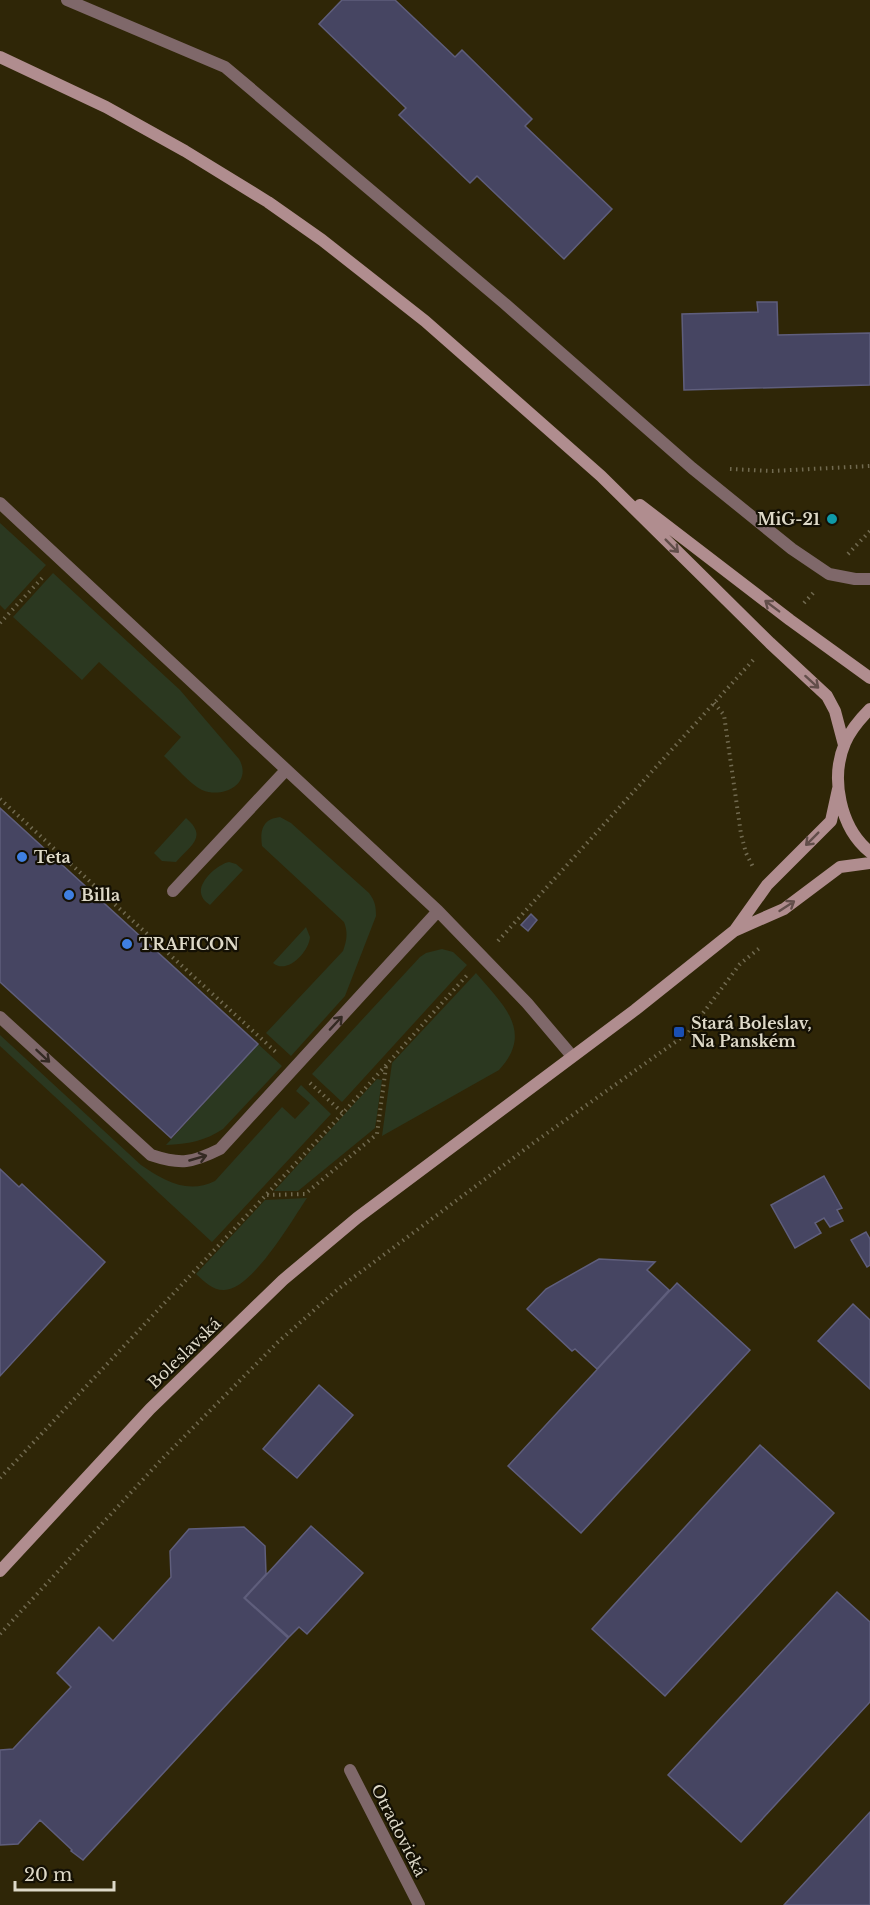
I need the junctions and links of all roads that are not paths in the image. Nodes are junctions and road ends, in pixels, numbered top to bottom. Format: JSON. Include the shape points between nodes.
{"nodes":[{"id":1,"x":67,"y":0,"type":"edge"},
{"id":2,"x":0,"y":57,"type":"edge"},
{"id":3,"x":601,"y":476,"type":"junction"},
{"id":4,"x":0,"y":503,"type":"edge"},
{"id":5,"x":870,"y":579,"type":"edge"},
{"id":6,"x":870,"y":678,"type":"edge"},
{"id":7,"x":870,"y":709,"type":"edge"},
{"id":8,"x":844,"y":745,"type":"junction"},
{"id":9,"x":286,"y":770,"type":"junction"},
{"id":10,"x":838,"y":789,"type":"junction"},
{"id":11,"x":870,"y":852,"type":"edge"},
{"id":12,"x":870,"y":863,"type":"edge"},
{"id":13,"x":173,"y":891,"type":"dead end"},
{"id":14,"x":438,"y":911,"type":"junction"},
{"id":15,"x":734,"y":931,"type":"junction"},
{"id":16,"x":0,"y":1017,"type":"edge"},
{"id":17,"x":572,"y":1056,"type":"junction"},
{"id":18,"x":0,"y":1571,"type":"edge"},
{"id":19,"x":350,"y":1770,"type":"dead end"},
{"id":20,"x":416,"y":1904,"type":"edge"}],
"edges":[{"from":1,"to":5,"type":"street","via":[[225,67],[692,468],[792,549],[829,574]]},
{"from":2,"to":3,"type":"main road","via":[[106,107],[268,202],[425,321]]},
{"from":6,"to":3,"type":"main road","one_way":true},
{"from":3,"to":8,"type":"main road","one_way":true,"via":[[827,696]]},
{"from":4,"to":9,"type":"street"},
{"from":7,"to":8,"type":"main road"},
{"from":8,"to":10,"type":"main road"},
{"from":9,"to":13,"type":"street"},
{"from":9,"to":14,"type":"street"},
{"from":10,"to":11,"type":"main road","via":[[853,832]]},
{"from":10,"to":15,"type":"main road","one_way":true,"via":[[831,821],[766,885]]},
{"from":15,"to":12,"type":"main road","one_way":true,"via":[[784,909],[840,867]]},
{"from":16,"to":14,"type":"street","one_way":true,"via":[[151,1155],[172,1162],[197,1160],[220,1149]]},
{"from":14,"to":17,"type":"street","via":[[484,956]]},
{"from":15,"to":17,"type":"main road","name":"Boleslavská"},
{"from":17,"to":18,"type":"main road","name":"Boleslavská","via":[[357,1218],[283,1280],[150,1409]]},
{"from":19,"to":20,"type":"street","name":"Otradovická"}]}
